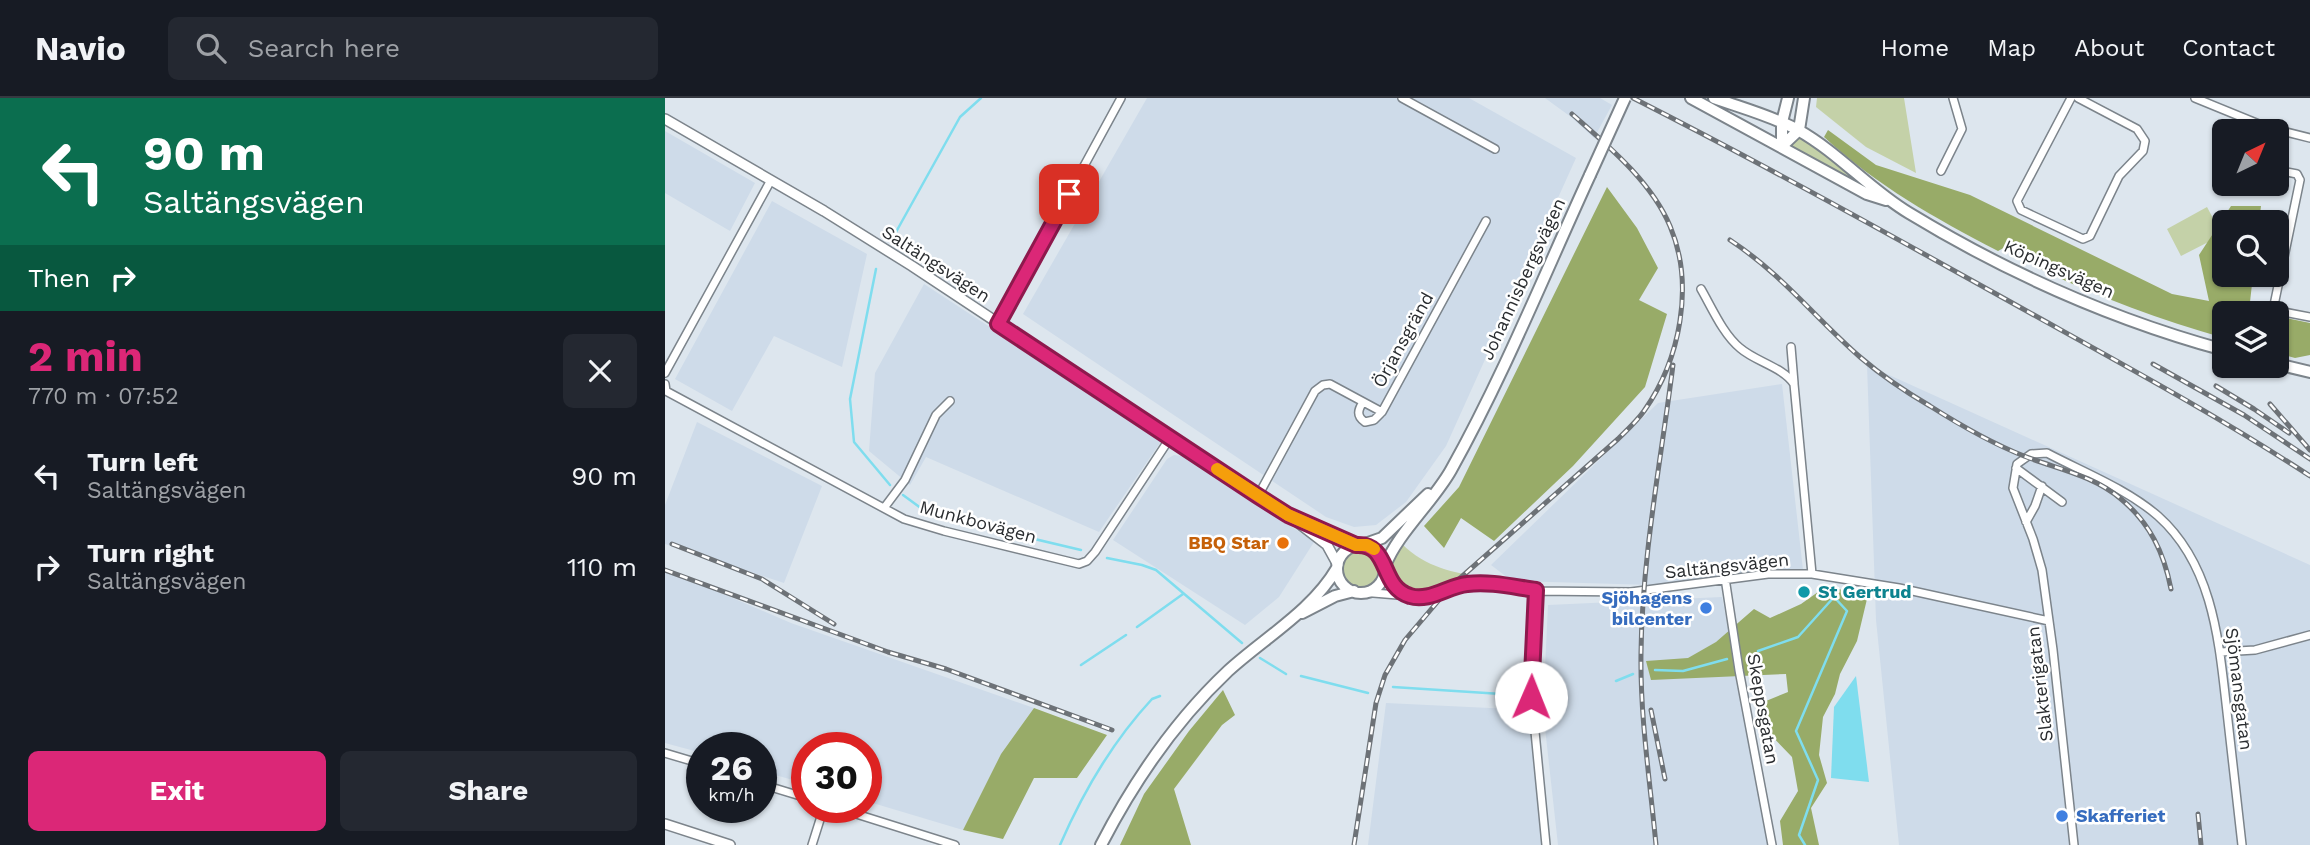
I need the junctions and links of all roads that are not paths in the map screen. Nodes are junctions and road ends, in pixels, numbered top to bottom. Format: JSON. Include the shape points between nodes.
{"nodes":[{"id":1,"x":1121,"y":98,"type":"edge"},
{"id":2,"x":1402,"y":98,"type":"edge"},
{"id":3,"x":1625,"y":98,"type":"edge"},
{"id":4,"x":1691,"y":98,"type":"edge"},
{"id":5,"x":1714,"y":98,"type":"edge"},
{"id":6,"x":1953,"y":98,"type":"edge"},
{"id":7,"x":2071,"y":98,"type":"edge"},
{"id":8,"x":2078,"y":98,"type":"edge"},
{"id":9,"x":2195,"y":98,"type":"edge"},
{"id":10,"x":1787,"y":101,"type":"edge"},
{"id":11,"x":1804,"y":103,"type":"edge"},
{"id":12,"x":1764,"y":115,"type":"junction"},
{"id":13,"x":665,"y":119,"type":"edge"},
{"id":14,"x":1782,"y":122,"type":"junction"},
{"id":15,"x":1799,"y":130,"type":"junction"},
{"id":16,"x":2310,"y":138,"type":"edge"},
{"id":17,"x":1782,"y":146,"type":"junction"},
{"id":18,"x":1495,"y":149,"type":"dead end"},
{"id":19,"x":1827,"y":149,"type":"junction"},
{"id":20,"x":1941,"y":171,"type":"dead end"},
{"id":21,"x":2289,"y":172,"type":"edge"},
{"id":22,"x":771,"y":180,"type":"junction"},
{"id":23,"x":2300,"y":180,"type":"junction"},
{"id":24,"x":2310,"y":182,"type":"edge"},
{"id":25,"x":1889,"y":201,"type":"junction"},
{"id":26,"x":1486,"y":220,"type":"dead end"},
{"id":27,"x":1700,"y":289,"type":"dead end"},
{"id":28,"x":2310,"y":317,"type":"edge"},
{"id":29,"x":998,"y":324,"type":"junction"},
{"id":30,"x":2212,"y":346,"type":"edge"},
{"id":31,"x":1791,"y":347,"type":"dead end"},
{"id":32,"x":2289,"y":367,"type":"edge"},
{"id":33,"x":2310,"y":372,"type":"edge"},
{"id":34,"x":665,"y":373,"type":"edge"},
{"id":35,"x":665,"y":384,"type":"edge"},
{"id":36,"x":1794,"y":384,"type":"junction"},
{"id":37,"x":950,"y":401,"type":"dead end"},
{"id":38,"x":1363,"y":402,"type":"junction"},
{"id":39,"x":1381,"y":412,"type":"junction"},
{"id":40,"x":1170,"y":438,"type":"junction"},
{"id":41,"x":2015,"y":471,"type":"junction"},
{"id":42,"x":1450,"y":472,"type":"junction"},
{"id":43,"x":2042,"y":486,"type":"junction"},
{"id":44,"x":1258,"y":496,"type":"junction"},
{"id":45,"x":2062,"y":502,"type":"dead end"},
{"id":46,"x":884,"y":508,"type":"junction"},
{"id":47,"x":1288,"y":515,"type":"junction"},
{"id":48,"x":2026,"y":522,"type":"junction"},
{"id":49,"x":1358,"y":545,"type":"junction"},
{"id":50,"x":1338,"y":566,"type":"junction"},
{"id":51,"x":1385,"y":568,"type":"junction"},
{"id":52,"x":1812,"y":574,"type":"junction"},
{"id":53,"x":1725,"y":578,"type":"junction"},
{"id":54,"x":1536,"y":590,"type":"junction"},
{"id":55,"x":1358,"y":592,"type":"junction"},
{"id":56,"x":1408,"y":596,"type":"junction"},
{"id":57,"x":1292,"y":618,"type":"junction"},
{"id":58,"x":2049,"y":621,"type":"junction"},
{"id":59,"x":2310,"y":635,"type":"edge"},
{"id":60,"x":2221,"y":652,"type":"junction"},
{"id":61,"x":665,"y":753,"type":"edge"},
{"id":62,"x":686,"y":759,"type":"edge"},
{"id":63,"x":882,"y":822,"type":"edge"},
{"id":64,"x":819,"y":823,"type":"edge"},
{"id":65,"x":665,"y":824,"type":"edge"},
{"id":66,"x":730,"y":845,"type":"edge"},
{"id":67,"x":812,"y":845,"type":"edge"},
{"id":68,"x":955,"y":845,"type":"edge"},
{"id":69,"x":1101,"y":845,"type":"edge"},
{"id":70,"x":1546,"y":845,"type":"edge"},
{"id":71,"x":1772,"y":845,"type":"edge"},
{"id":72,"x":2074,"y":845,"type":"edge"},
{"id":73,"x":2242,"y":845,"type":"edge"}],
"edges":[{"from":1,"to":29,"type":"street"},
{"from":2,"to":18,"type":"street"},
{"from":3,"to":42,"type":"main road","name":"Johannisbergsvägen","bridge":true},
{"from":4,"to":17,"type":"main road","name":"Köpingsvägen"},
{"from":5,"to":12,"type":"main road","name":"Köpingsvägen"},
{"from":6,"to":20,"type":"street","via":[[1962,129]]},
{"from":7,"to":8,"type":"street","via":[[2017,201],[2021,210],[2083,239],[2091,236],[2119,176],[2145,147],[2137,129]]},
{"from":9,"to":16,"type":"street","via":[[2266,127]]},
{"from":10,"to":12,"type":"main road"},
{"from":10,"to":14,"type":"main road"},
{"from":11,"to":15,"type":"main road"},
{"from":11,"to":19,"type":"main road","via":[[1807,127]]},
{"from":12,"to":14,"type":"main road","name":"Köpingsvägen"},
{"from":13,"to":22,"type":"street","name":"Saltängsvägen"},
{"from":14,"to":15,"type":"main road","name":"Köpingsvägen"},
{"from":14,"to":17,"type":"main road"},
{"from":15,"to":17,"type":"main road"},
{"from":15,"to":19,"type":"main road","name":"Köpingsvägen"},
{"from":17,"to":25,"type":"main road","name":"Köpingsvägen","via":[[1867,194]]},
{"from":19,"to":25,"type":"main road","name":"Köpingsvägen"},
{"from":21,"to":23,"type":"street"},
{"from":22,"to":29,"type":"street","name":"Saltängsvägen"},
{"from":22,"to":34,"type":"street"},
{"from":23,"to":24,"type":"street"},
{"from":23,"to":28,"type":"street","via":[[2273,310]]},
{"from":25,"to":30,"type":"main road","name":"Köpingsvägen","via":[[1968,247],[2053,288]]},
{"from":26,"to":39,"type":"street","name":"Örjansgränd"},
{"from":27,"to":36,"type":"street","via":[[1734,343],[1790,377]]},
{"from":29,"to":40,"type":"street","name":"Saltängsvägen"},
{"from":31,"to":36,"type":"street"},
{"from":32,"to":33,"type":"main road"},
{"from":35,"to":46,"type":"street","name":"Munkbovägen","via":[[666,391]]},
{"from":36,"to":52,"type":"street"},
{"from":37,"to":46,"type":"street","via":[[936,415],[905,480]]},
{"from":38,"to":39,"type":"street","name":"Örjansgränd"},
{"from":38,"to":39,"type":"street","via":[[1358,411],[1365,422]]},
{"from":38,"to":44,"type":"street","name":"Örjansgränd","via":[[1331,384],[1315,391]]},
{"from":40,"to":44,"type":"street","name":"Saltängsvägen"},
{"from":40,"to":46,"type":"street","name":"Munkbovägen","via":[[1095,552],[1079,564],[916,524]]},
{"from":41,"to":43,"type":"street"},
{"from":41,"to":48,"type":"street","name":"Slakterigatan","via":[[2013,488]]},
{"from":41,"to":60,"type":"street","name":"Sjömansgatan","via":[[2031,454],[2047,453],[2157,515],[2189,553],[2210,605]]},
{"from":42,"to":49,"type":"main road","name":"Johannisbergsvägen","via":[[1382,538]]},
{"from":42,"to":51,"type":"main road","name":"Johannisbergsvägen","via":[[1394,547]]},
{"from":43,"to":45,"type":"street"},
{"from":43,"to":48,"type":"street"},
{"from":44,"to":47,"type":"street","name":"Saltängsvägen"},
{"from":47,"to":49,"type":"street","name":"Saltängsvägen"},
{"from":47,"to":50,"type":"street","name":"Saltängsvägen","via":[[1327,545]]},
{"from":48,"to":58,"type":"street","name":"Slakterigatan","via":[[2042,570]]},
{"from":49,"to":50,"type":"main road","via":[[1343,554]]},
{"from":49,"to":51,"type":"main road","via":[[1376,550]]},
{"from":50,"to":55,"type":"main road","via":[[1341,582]]},
{"from":50,"to":57,"type":"main road","via":[[1327,585]]},
{"from":51,"to":55,"type":"main road","via":[[1378,586]]},
{"from":51,"to":56,"type":"street","via":[[1390,581]]},
{"from":52,"to":53,"type":"street","name":"Saltängsvägen"},
{"from":52,"to":58,"type":"street","name":"Saltängsvägen"},
{"from":53,"to":54,"type":"street","name":"Saltängsvägen","via":[[1631,592]]},
{"from":53,"to":71,"type":"street","name":"Skeppsgatan"},
{"from":54,"to":56,"type":"street","name":"Saltängsvägen","via":[[1479,583],[1422,597]]},
{"from":54,"to":70,"type":"street","via":[[1530,680]]},
{"from":55,"to":56,"type":"street","name":"Saltängsvägen"},
{"from":55,"to":57,"type":"main road","via":[[1335,596]]},
{"from":57,"to":69,"type":"main road","via":[[1217,682],[1174,729]]},
{"from":58,"to":72,"type":"street","name":"Slakterigatan"},
{"from":59,"to":60,"type":"street","via":[[2255,650]]},
{"from":60,"to":73,"type":"street","name":"Sjömansgatan"},
{"from":61,"to":62,"type":"street"},
{"from":63,"to":68,"type":"street"},
{"from":64,"to":67,"type":"street"},
{"from":65,"to":66,"type":"street"}]}
